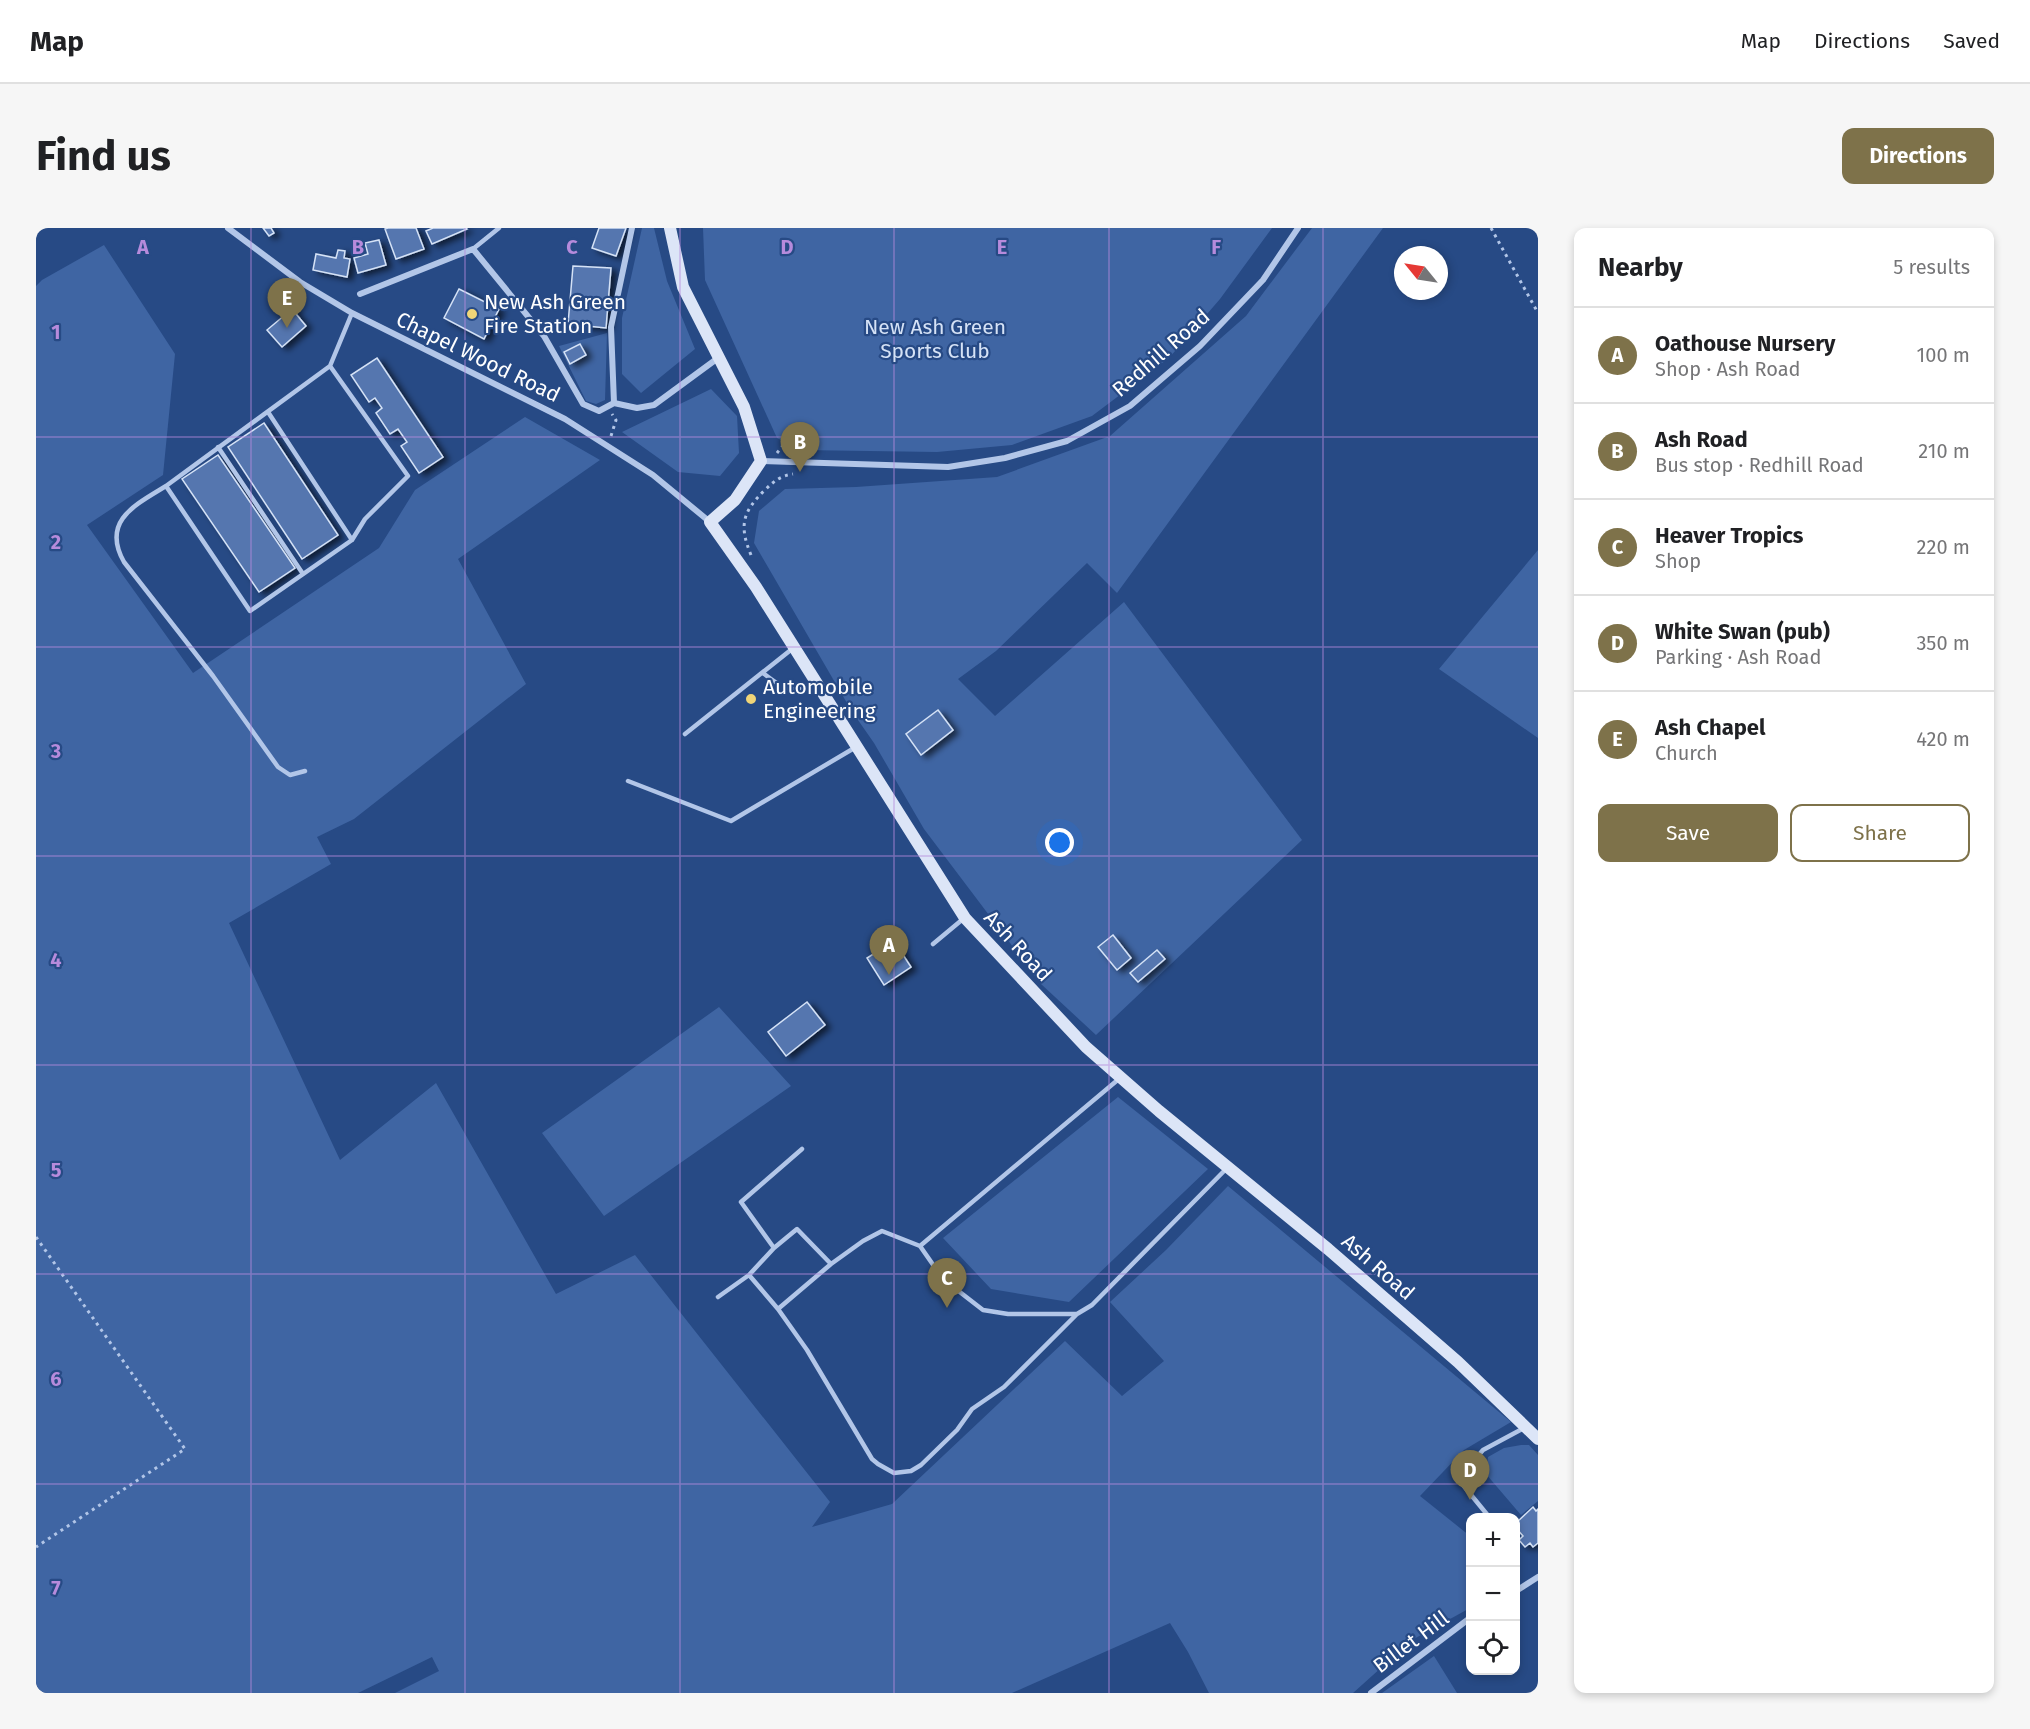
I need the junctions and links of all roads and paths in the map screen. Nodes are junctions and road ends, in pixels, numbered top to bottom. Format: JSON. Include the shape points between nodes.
{"nodes":[{"id":1,"x":228,"y":228,"type":"edge"},
{"id":2,"x":499,"y":228,"type":"edge"},
{"id":3,"x":632,"y":228,"type":"edge"},
{"id":4,"x":669,"y":228,"type":"edge"},
{"id":5,"x":1298,"y":228,"type":"edge"},
{"id":6,"x":1491,"y":228,"type":"edge"},
{"id":7,"x":473,"y":249,"type":"junction"},
{"id":8,"x":360,"y":294,"type":"dead end"},
{"id":9,"x":352,"y":313,"type":"junction"},
{"id":10,"x":1538,"y":313,"type":"edge"},
{"id":11,"x":718,"y":358,"type":"junction"},
{"id":12,"x":330,"y":366,"type":"junction"},
{"id":13,"x":614,"y":403,"type":"junction"},
{"id":14,"x":607,"y":407,"type":"junction"},
{"id":15,"x":267,"y":412,"type":"junction"},
{"id":16,"x":798,"y":426,"type":"dead end"},
{"id":17,"x":608,"y":446,"type":"junction"},
{"id":18,"x":218,"y":447,"type":"junction"},
{"id":19,"x":766,"y":462,"type":"junction"},
{"id":20,"x":800,"y":472,"type":"dead end"},
{"id":21,"x":166,"y":486,"type":"junction"},
{"id":22,"x":710,"y":522,"type":"junction"},
{"id":23,"x":352,"y":540,"type":"junction"},
{"id":24,"x":756,"y":564,"type":"dead end"},
{"id":25,"x":303,"y":574,"type":"junction"},
{"id":26,"x":794,"y":648,"type":"junction"},
{"id":27,"x":763,"y":674,"type":"junction"},
{"id":28,"x":817,"y":687,"type":"junction"},
{"id":29,"x":685,"y":734,"type":"dead end"},
{"id":30,"x":856,"y":747,"type":"junction"},
{"id":31,"x":305,"y":771,"type":"dead end"},
{"id":32,"x":628,"y":781,"type":"dead end"},
{"id":33,"x":965,"y":918,"type":"junction"},
{"id":34,"x":933,"y":944,"type":"dead end"},
{"id":35,"x":1120,"y":1078,"type":"junction"},
{"id":36,"x":802,"y":1149,"type":"dead end"},
{"id":37,"x":1227,"y":1168,"type":"junction"},
{"id":38,"x":36,"y":1237,"type":"edge"},
{"id":39,"x":920,"y":1246,"type":"junction"},
{"id":40,"x":774,"y":1248,"type":"junction"},
{"id":41,"x":831,"y":1264,"type":"junction"},
{"id":42,"x":749,"y":1275,"type":"junction"},
{"id":43,"x":718,"y":1297,"type":"dead end"},
{"id":44,"x":778,"y":1309,"type":"junction"},
{"id":45,"x":1077,"y":1314,"type":"junction"},
{"id":46,"x":1526,"y":1427,"type":"junction"},
{"id":47,"x":1538,"y":1438,"type":"edge"},
{"id":48,"x":1486,"y":1513,"type":"edge"},
{"id":49,"x":36,"y":1547,"type":"edge"},
{"id":50,"x":1538,"y":1577,"type":"edge"},
{"id":51,"x":1520,"y":1588,"type":"edge"},
{"id":52,"x":1466,"y":1621,"type":"edge"},
{"id":53,"x":1371,"y":1693,"type":"edge"}],
"edges":[{"from":1,"to":9,"type":"street","name":"Chapel Wood Road","via":[[300,282]]},
{"from":2,"to":7,"type":"lane"},
{"from":3,"to":13,"type":"street","via":[[611,327]]},
{"from":4,"to":11,"type":"street","via":[[683,287]]},
{"from":5,"to":19,"type":"street","name":"Redhill Road","via":[[1263,280],[1200,346],[1130,406],[1067,441],[1005,458],[948,467]]},
{"from":6,"to":10,"type":"path"},
{"from":7,"to":8,"type":"street"},
{"from":7,"to":14,"type":"street","via":[[544,336],[583,404],[599,411]]},
{"from":9,"to":12,"type":"lane"},
{"from":9,"to":17,"type":"street","name":"Chapel Wood Road","via":[[565,419]]},
{"from":11,"to":13,"type":"street","via":[[654,405],[637,408]]},
{"from":11,"to":19,"type":"street","via":[[744,407]]},
{"from":12,"to":15,"type":"lane"},
{"from":12,"to":23,"type":"lane","via":[[408,476],[365,519]]},
{"from":13,"to":14,"type":"street"},
{"from":14,"to":17,"type":"path","via":[[616,420]]},
{"from":15,"to":18,"type":"lane"},
{"from":15,"to":23,"type":"lane"},
{"from":16,"to":19,"type":"path"},
{"from":17,"to":22,"type":"street","name":"Chapel Wood Road","via":[[653,475]]},
{"from":18,"to":21,"type":"lane"},
{"from":18,"to":25,"type":"lane"},
{"from":19,"to":22,"type":"street","via":[[735,500]]},
{"from":20,"to":24,"type":"path","via":[[779,477],[751,504],[745,516],[744,536]]},
{"from":21,"to":25,"type":"lane","via":[[250,611]]},
{"from":21,"to":31,"type":"lane","via":[[134,507],[121,521],[115,535],[118,552],[278,767],[290,775]]},
{"from":22,"to":26,"type":"street","name":"Ash Road"},
{"from":23,"to":25,"type":"lane"},
{"from":26,"to":27,"type":"lane"},
{"from":26,"to":28,"type":"street","name":"Ash Road"},
{"from":27,"to":28,"type":"lane","via":[[789,691]]},
{"from":27,"to":29,"type":"lane"},
{"from":28,"to":30,"type":"street","name":"Ash Road"},
{"from":30,"to":32,"type":"lane","via":[[730,821]]},
{"from":30,"to":33,"type":"street","name":"Ash Road"},
{"from":33,"to":34,"type":"lane"},
{"from":33,"to":35,"type":"street","name":"Ash Road"},
{"from":35,"to":37,"type":"street","name":"Ash Road"},
{"from":35,"to":39,"type":"lane"},
{"from":36,"to":40,"type":"lane","via":[[741,1202]]},
{"from":37,"to":45,"type":"lane","via":[[1092,1305]]},
{"from":37,"to":46,"type":"street","name":"Ash Road","via":[[1458,1362]]},
{"from":38,"to":49,"type":"path","via":[[185,1449]]},
{"from":39,"to":41,"type":"lane","via":[[882,1231]]},
{"from":39,"to":45,"type":"lane","via":[[944,1279],[984,1310]]},
{"from":40,"to":41,"type":"lane","via":[[797,1229]]},
{"from":40,"to":42,"type":"lane"},
{"from":41,"to":44,"type":"lane"},
{"from":42,"to":43,"type":"lane"},
{"from":42,"to":44,"type":"lane"},
{"from":44,"to":45,"type":"lane","via":[[873,1459],[886,1470],[901,1474],[921,1465],[957,1430],[972,1408],[1012,1380]]},
{"from":46,"to":47,"type":"street","name":"Ash Road"},
{"from":46,"to":48,"type":"lane","via":[[1483,1450],[1458,1479]]},
{"from":50,"to":51,"type":"street"},
{"from":52,"to":53,"type":"street","name":"Billet Hill"}]}
